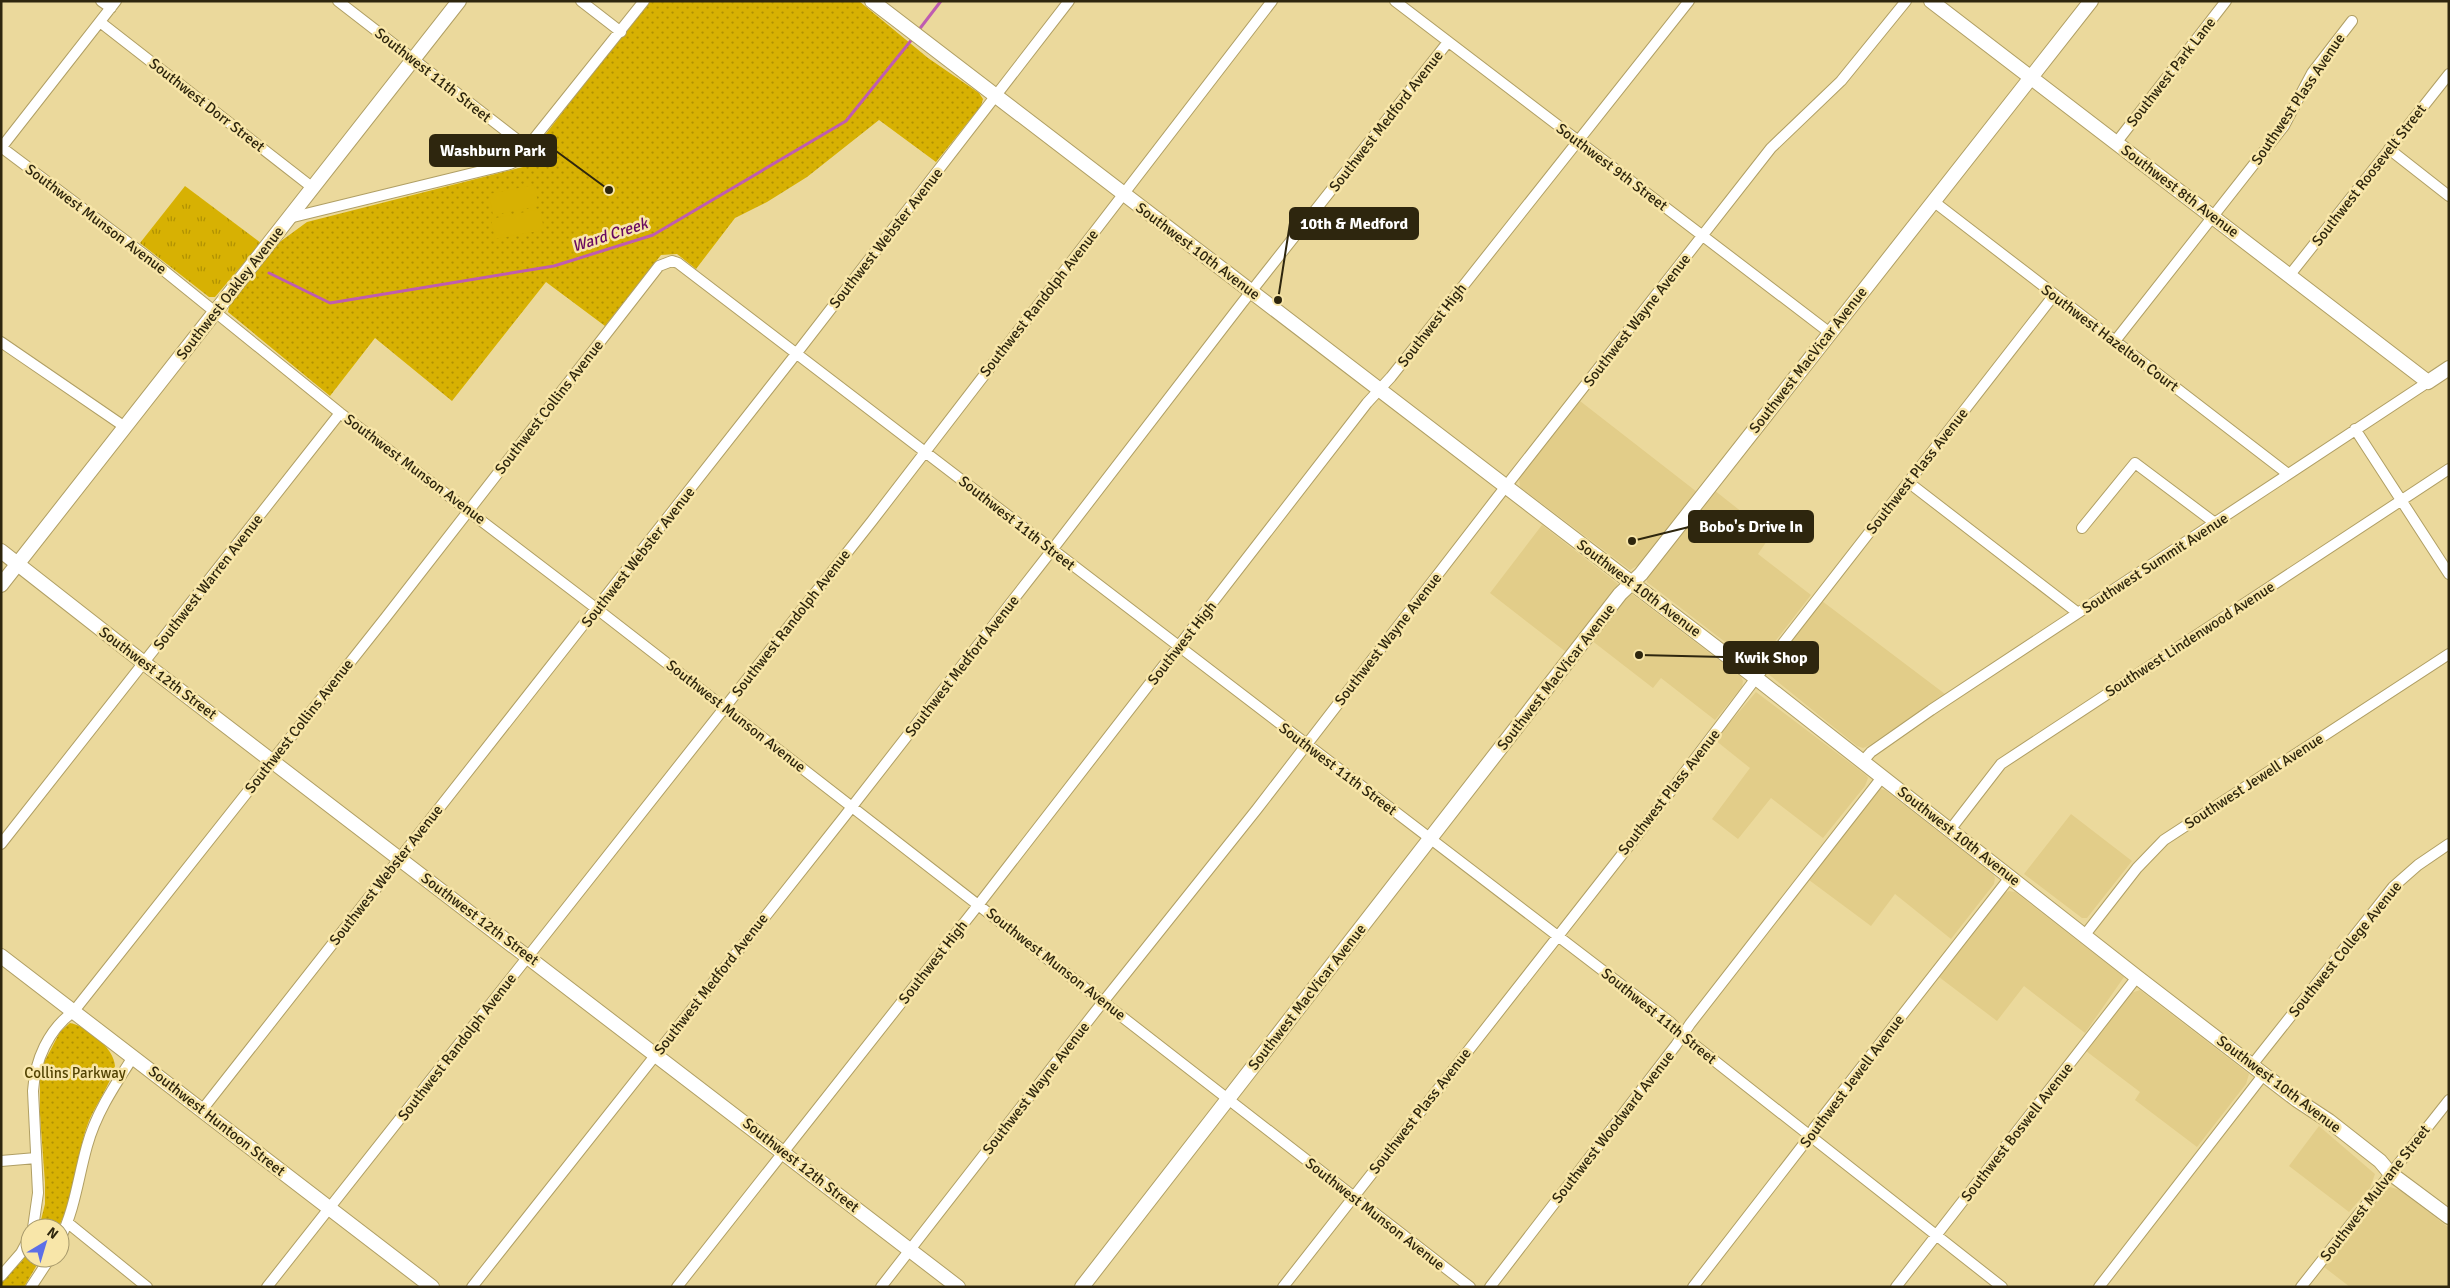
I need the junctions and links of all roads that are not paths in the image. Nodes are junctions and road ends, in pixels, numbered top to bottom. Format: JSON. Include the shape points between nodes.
{"nodes":[{"id":1,"x":101,"y":1,"type":"edge"},
{"id":2,"x":338,"y":1,"type":"edge"},
{"id":3,"x":459,"y":1,"type":"edge"},
{"id":4,"x":581,"y":1,"type":"edge"},
{"id":5,"x":644,"y":1,"type":"edge"},
{"id":6,"x":872,"y":1,"type":"edge"},
{"id":7,"x":1069,"y":1,"type":"edge"},
{"id":8,"x":1272,"y":1,"type":"edge"},
{"id":9,"x":1395,"y":1,"type":"edge"},
{"id":10,"x":1689,"y":1,"type":"edge"},
{"id":11,"x":1906,"y":1,"type":"edge"},
{"id":12,"x":1931,"y":1,"type":"edge"},
{"id":13,"x":2091,"y":1,"type":"edge"},
{"id":14,"x":2226,"y":1,"type":"edge"},
{"id":15,"x":113,"y":5,"type":"edge"},
{"id":16,"x":2352,"y":21,"type":"dead end"},
{"id":17,"x":100,"y":22,"type":"junction"},
{"id":18,"x":621,"y":32,"type":"junction"},
{"id":19,"x":1448,"y":42,"type":"junction"},
{"id":20,"x":413,"y":60,"type":"junction"},
{"id":21,"x":2449,"y":74,"type":"edge"},
{"id":22,"x":2031,"y":78,"type":"junction"},
{"id":23,"x":995,"y":96,"type":"junction"},
{"id":24,"x":1577,"y":140,"type":"junction"},
{"id":25,"x":2116,"y":143,"type":"junction"},
{"id":26,"x":1,"y":147,"type":"edge"},
{"id":27,"x":528,"y":148,"type":"junction"},
{"id":28,"x":2389,"y":150,"type":"junction"},
{"id":29,"x":313,"y":188,"type":"junction"},
{"id":30,"x":1123,"y":194,"type":"junction"},
{"id":31,"x":2449,"y":196,"type":"edge"},
{"id":32,"x":1933,"y":201,"type":"junction"},
{"id":33,"x":2214,"y":217,"type":"junction"},
{"id":34,"x":289,"y":218,"type":"junction"},
{"id":35,"x":1702,"y":236,"type":"junction"},
{"id":36,"x":668,"y":261,"type":"joint"},
{"id":37,"x":2289,"y":276,"type":"junction"},
{"id":38,"x":1252,"y":292,"type":"junction"},
{"id":39,"x":2054,"y":295,"type":"junction"},
{"id":40,"x":215,"y":312,"type":"junction"},
{"id":41,"x":1830,"y":333,"type":"junction"},
{"id":42,"x":2115,"y":341,"type":"junction"},
{"id":43,"x":1,"y":342,"type":"edge"},
{"id":44,"x":796,"y":354,"type":"junction"},
{"id":45,"x":2449,"y":368,"type":"edge"},
{"id":46,"x":2428,"y":382,"type":"junction"},
{"id":47,"x":1379,"y":390,"type":"junction"},
{"id":48,"x":340,"y":413,"type":"junction"},
{"id":49,"x":125,"y":428,"type":"junction"},
{"id":50,"x":2355,"y":429,"type":"junction"},
{"id":51,"x":924,"y":452,"type":"junction"},
{"id":52,"x":2449,"y":468,"type":"edge"},
{"id":53,"x":2288,"y":474,"type":"junction"},
{"id":54,"x":1908,"y":482,"type":"junction"},
{"id":55,"x":1506,"y":486,"type":"junction"},
{"id":56,"x":2400,"y":500,"type":"junction"},
{"id":57,"x":469,"y":510,"type":"junction"},
{"id":58,"x":2215,"y":524,"type":"junction"},
{"id":59,"x":2082,"y":528,"type":"dead end"},
{"id":60,"x":1052,"y":550,"type":"junction"},
{"id":61,"x":1,"y":551,"type":"edge"},
{"id":62,"x":18,"y":564,"type":"junction"},
{"id":63,"x":2449,"y":574,"type":"edge"},
{"id":64,"x":1632,"y":582,"type":"junction"},
{"id":65,"x":1,"y":585,"type":"edge"},
{"id":66,"x":598,"y":609,"type":"junction"},
{"id":67,"x":2078,"y":613,"type":"junction"},
{"id":68,"x":1178,"y":647,"type":"junction"},
{"id":69,"x":2449,"y":654,"type":"edge"},
{"id":70,"x":144,"y":663,"type":"junction"},
{"id":71,"x":1756,"y":678,"type":"junction"},
{"id":72,"x":724,"y":707,"type":"junction"},
{"id":73,"x":1307,"y":745,"type":"junction"},
{"id":74,"x":272,"y":760,"type":"junction"},
{"id":75,"x":1863,"y":761,"type":"junction"},
{"id":76,"x":1883,"y":776,"type":"junction"},
{"id":77,"x":852,"y":806,"type":"junction"},
{"id":78,"x":1950,"y":830,"type":"junction"},
{"id":79,"x":1430,"y":838,"type":"junction"},
{"id":80,"x":1,"y":844,"type":"edge"},
{"id":81,"x":2449,"y":844,"type":"edge"},
{"id":82,"x":399,"y":858,"type":"junction"},
{"id":83,"x":2011,"y":876,"type":"junction"},
{"id":84,"x":979,"y":904,"type":"junction"},
{"id":85,"x":1556,"y":936,"type":"junction"},
{"id":86,"x":2084,"y":936,"type":"junction"},
{"id":87,"x":1,"y":956,"type":"edge"},
{"id":88,"x":528,"y":956,"type":"junction"},
{"id":89,"x":2137,"y":977,"type":"junction"},
{"id":90,"x":1104,"y":1001,"type":"junction"},
{"id":91,"x":74,"y":1011,"type":"junction"},
{"id":92,"x":1683,"y":1034,"type":"junction"},
{"id":93,"x":656,"y":1054,"type":"junction"},
{"id":94,"x":133,"y":1057,"type":"junction"},
{"id":95,"x":2252,"y":1065,"type":"junction"},
{"id":96,"x":2264,"y":1074,"type":"junction"},
{"id":97,"x":1227,"y":1100,"type":"junction"},
{"id":98,"x":2449,"y":1100,"type":"edge"},
{"id":99,"x":202,"y":1110,"type":"junction"},
{"id":100,"x":1810,"y":1136,"type":"junction"},
{"id":101,"x":784,"y":1152,"type":"junction"},
{"id":102,"x":36,"y":1158,"type":"junction"},
{"id":103,"x":1,"y":1161,"type":"edge"},
{"id":104,"x":2390,"y":1173,"type":"junction"},
{"id":105,"x":1354,"y":1197,"type":"junction"},
{"id":106,"x":330,"y":1208,"type":"junction"},
{"id":107,"x":2449,"y":1217,"type":"edge"},
{"id":108,"x":35,"y":1218,"type":"edge"},
{"id":109,"x":69,"y":1218,"type":"edge"},
{"id":110,"x":70,"y":1225,"type":"edge"},
{"id":111,"x":1936,"y":1236,"type":"junction"},
{"id":112,"x":910,"y":1250,"type":"junction"},
{"id":113,"x":20,"y":1254,"type":"edge"},
{"id":114,"x":43,"y":1268,"type":"edge"},
{"id":115,"x":1,"y":1276,"type":"edge"},
{"id":116,"x":31,"y":1287,"type":"edge"},
{"id":117,"x":147,"y":1287,"type":"edge"},
{"id":118,"x":267,"y":1287,"type":"edge"},
{"id":119,"x":432,"y":1287,"type":"edge"},
{"id":120,"x":472,"y":1287,"type":"edge"},
{"id":121,"x":677,"y":1287,"type":"edge"},
{"id":122,"x":881,"y":1287,"type":"edge"},
{"id":123,"x":958,"y":1287,"type":"edge"},
{"id":124,"x":1082,"y":1287,"type":"edge"},
{"id":125,"x":1284,"y":1287,"type":"edge"},
{"id":126,"x":1470,"y":1287,"type":"edge"},
{"id":127,"x":1490,"y":1287,"type":"edge"},
{"id":128,"x":1694,"y":1287,"type":"edge"},
{"id":129,"x":1896,"y":1287,"type":"edge"},
{"id":130,"x":2002,"y":1287,"type":"edge"},
{"id":131,"x":2098,"y":1287,"type":"edge"},
{"id":132,"x":2301,"y":1287,"type":"edge"}],
"edges":[{"from":1,"to":15,"type":"street"},
{"from":2,"to":20,"type":"street","name":"Southwest 11th Street"},
{"from":3,"to":20,"type":"main road","name":"Southwest Oakley Avenue"},
{"from":4,"to":18,"type":"street"},
{"from":5,"to":18,"type":"street"},
{"from":6,"to":23,"type":"main road","name":"Southwest 10th Avenue"},
{"from":7,"to":23,"type":"street","name":"Southwest Webster Avenue"},
{"from":8,"to":30,"type":"street","name":"Southwest Randolph Avenue"},
{"from":9,"to":19,"type":"street","name":"Southwest 9th Street"},
{"from":10,"to":24,"type":"street","name":"Southwest High"},
{"from":11,"to":35,"type":"street","name":"Southwest Wayne Avenue","via":[[1841,81],[1771,148]]},
{"from":12,"to":22,"type":"main road","name":"Southwest 8th Avenue"},
{"from":13,"to":22,"type":"main road","name":"Southwest MacVicar Avenue"},
{"from":14,"to":25,"type":"street","name":"Southwest Park Lane"},
{"from":15,"to":17,"type":"street"},
{"from":16,"to":33,"type":"street","name":"Southwest Plass Avenue","via":[[2312,73],[2284,126]]},
{"from":17,"to":26,"type":"street"},
{"from":17,"to":29,"type":"street","name":"Southwest Dorr Street"},
{"from":18,"to":27,"type":"street"},
{"from":19,"to":24,"type":"street","name":"Southwest 9th Street"},
{"from":19,"to":38,"type":"street","name":"Southwest Medford Avenue"},
{"from":20,"to":27,"type":"street","name":"Southwest 11th Street"},
{"from":20,"to":29,"type":"main road","name":"Southwest Oakley Avenue"},
{"from":21,"to":28,"type":"street","name":"Southwest Roosevelt Street"},
{"from":22,"to":25,"type":"main road","name":"Southwest 8th Avenue"},
{"from":22,"to":32,"type":"main road","name":"Southwest MacVicar Avenue"},
{"from":23,"to":30,"type":"main road","name":"Southwest 10th Avenue"},
{"from":23,"to":44,"type":"street","name":"Southwest Webster Avenue"},
{"from":24,"to":35,"type":"street","name":"Southwest 9th Street"},
{"from":24,"to":47,"type":"street","name":"Southwest High"},
{"from":25,"to":33,"type":"main road","name":"Southwest 8th Avenue"},
{"from":26,"to":40,"type":"street","name":"Southwest Munson Avenue"},
{"from":27,"to":34,"type":"street","via":[[510,164]]},
{"from":28,"to":31,"type":"street"},
{"from":28,"to":37,"type":"street","name":"Southwest Roosevelt Street"},
{"from":29,"to":34,"type":"main road","name":"Southwest Oakley Avenue"},
{"from":30,"to":38,"type":"main road","name":"Southwest 10th Avenue"},
{"from":30,"to":51,"type":"street","name":"Southwest Randolph Avenue"},
{"from":32,"to":39,"type":"street","name":"Southwest Hazelton Court"},
{"from":32,"to":41,"type":"main road","name":"Southwest MacVicar Avenue"},
{"from":33,"to":37,"type":"main road","name":"Southwest 8th Avenue"},
{"from":33,"to":42,"type":"street","name":"Southwest Plass Avenue"},
{"from":34,"to":40,"type":"main road","name":"Southwest Oakley Avenue"},
{"from":35,"to":41,"type":"street","name":"Southwest 9th Street"},
{"from":35,"to":55,"type":"street","name":"Southwest Wayne Avenue"},
{"from":36,"to":44,"type":"street","name":"Southwest 11th Street","via":[[678,263]]},
{"from":36,"to":57,"type":"street","name":"Southwest Collins Avenue","via":[[659,266]]},
{"from":37,"to":46,"type":"main road","name":"Southwest 8th Avenue"},
{"from":38,"to":47,"type":"main road","name":"Southwest 10th Avenue"},
{"from":38,"to":60,"type":"street","name":"Southwest Medford Avenue"},
{"from":39,"to":42,"type":"street","name":"Southwest Hazelton Court"},
{"from":39,"to":54,"type":"street","name":"Southwest Plass Avenue"},
{"from":40,"to":48,"type":"street","name":"Southwest Munson Avenue"},
{"from":40,"to":49,"type":"main road","name":"Southwest Oakley Avenue"},
{"from":41,"to":64,"type":"main road","name":"Southwest MacVicar Avenue"},
{"from":42,"to":53,"type":"street","name":"Southwest Hazelton Court"},
{"from":43,"to":49,"type":"street"},
{"from":44,"to":51,"type":"street","name":"Southwest 11th Street"},
{"from":44,"to":66,"type":"street","name":"Southwest Webster Avenue"},
{"from":45,"to":46,"type":"main road","name":"Southwest Summit Avenue"},
{"from":46,"to":50,"type":"street","name":"Southwest Summit Avenue"},
{"from":47,"to":55,"type":"main road","name":"Southwest 10th Avenue"},
{"from":47,"to":68,"type":"street","name":"Southwest High"},
{"from":48,"to":57,"type":"street","name":"Southwest Munson Avenue"},
{"from":48,"to":70,"type":"street","name":"Southwest Warren Avenue"},
{"from":49,"to":62,"type":"main road","name":"Southwest Oakley Avenue"},
{"from":50,"to":53,"type":"street","name":"Southwest Summit Avenue"},
{"from":50,"to":56,"type":"street"},
{"from":51,"to":60,"type":"street","name":"Southwest 11th Street"},
{"from":51,"to":72,"type":"street","name":"Southwest Randolph Avenue"},
{"from":52,"to":56,"type":"street","name":"Southwest Lindenwood Avenue"},
{"from":53,"to":58,"type":"street","name":"Southwest Summit Avenue"},
{"from":54,"to":67,"type":"street"},
{"from":54,"to":71,"type":"street","name":"Southwest Plass Avenue"},
{"from":55,"to":64,"type":"main road","name":"Southwest 10th Avenue"},
{"from":55,"to":73,"type":"street","name":"Southwest Wayne Avenue"},
{"from":56,"to":63,"type":"street"},
{"from":56,"to":78,"type":"street","name":"Southwest Lindenwood Avenue","via":[[2001,764]]},
{"from":57,"to":66,"type":"street","name":"Southwest Munson Avenue"},
{"from":57,"to":74,"type":"street","name":"Southwest Collins Avenue"},
{"from":58,"to":59,"type":"street","via":[[2135,463]]},
{"from":58,"to":67,"type":"street","name":"Southwest Summit Avenue"},
{"from":60,"to":68,"type":"street","name":"Southwest 11th Street"},
{"from":60,"to":77,"type":"street","name":"Southwest Medford Avenue"},
{"from":61,"to":62,"type":"main road","name":"Southwest 12th Street"},
{"from":62,"to":65,"type":"main road","name":"Southwest Oakley Avenue"},
{"from":62,"to":70,"type":"main road","name":"Southwest 12th Street"},
{"from":64,"to":71,"type":"main road","name":"Southwest 10th Avenue"},
{"from":64,"to":79,"type":"main road","name":"Southwest MacVicar Avenue"},
{"from":66,"to":72,"type":"street","name":"Southwest Munson Avenue"},
{"from":66,"to":82,"type":"street","name":"Southwest Webster Avenue"},
{"from":67,"to":75,"type":"street","name":"Southwest Summit Avenue","via":[[1931,710]]},
{"from":68,"to":73,"type":"street","name":"Southwest 11th Street"},
{"from":68,"to":84,"type":"street","name":"Southwest High"},
{"from":69,"to":86,"type":"street","name":"Southwest Jewell Avenue","via":[[2164,840],[2137,868]]},
{"from":70,"to":74,"type":"main road","name":"Southwest 12th Street"},
{"from":70,"to":80,"type":"street","name":"Southwest Warren Avenue"},
{"from":71,"to":75,"type":"main road","name":"Southwest 10th Avenue"},
{"from":71,"to":85,"type":"street","name":"Southwest Plass Avenue"},
{"from":72,"to":77,"type":"street","name":"Southwest Munson Avenue"},
{"from":72,"to":88,"type":"street","name":"Southwest Randolph Avenue"},
{"from":73,"to":79,"type":"street","name":"Southwest 11th Street"},
{"from":73,"to":90,"type":"street","name":"Southwest Wayne Avenue"},
{"from":74,"to":82,"type":"main road","name":"Southwest 12th Street"},
{"from":74,"to":91,"type":"street","name":"Southwest Collins Avenue"},
{"from":75,"to":76,"type":"main road","name":"Southwest 10th Avenue"},
{"from":76,"to":78,"type":"main road","name":"Southwest 10th Avenue"},
{"from":76,"to":92,"type":"street","name":"Southwest Woodward Avenue"},
{"from":77,"to":84,"type":"street","name":"Southwest Munson Avenue"},
{"from":77,"to":93,"type":"street","name":"Southwest Medford Avenue"},
{"from":78,"to":83,"type":"main road","name":"Southwest 10th Avenue"},
{"from":79,"to":85,"type":"street","name":"Southwest 11th Street"},
{"from":79,"to":97,"type":"main road","name":"Southwest MacVicar Avenue"},
{"from":81,"to":95,"type":"street","name":"Southwest College Avenue","via":[[2418,864],[2393,887]]},
{"from":82,"to":88,"type":"main road","name":"Southwest 12th Street"},
{"from":82,"to":99,"type":"street","name":"Southwest Webster Avenue"},
{"from":83,"to":86,"type":"main road","name":"Southwest 10th Avenue"},
{"from":83,"to":100,"type":"street","name":"Southwest Jewell Avenue"},
{"from":84,"to":90,"type":"street","name":"Southwest Munson Avenue"},
{"from":84,"to":101,"type":"street","name":"Southwest High"},
{"from":85,"to":92,"type":"street","name":"Southwest 11th Street"},
{"from":85,"to":105,"type":"street","name":"Southwest Plass Avenue"},
{"from":86,"to":89,"type":"main road","name":"Southwest 10th Avenue"},
{"from":87,"to":91,"type":"main road","name":"Southwest Huntoon Street"},
{"from":88,"to":93,"type":"main road","name":"Southwest 12th Street"},
{"from":88,"to":106,"type":"street","name":"Southwest Randolph Avenue"},
{"from":89,"to":95,"type":"main road","name":"Southwest 10th Avenue"},
{"from":89,"to":111,"type":"street","name":"Southwest Boswell Avenue"},
{"from":90,"to":97,"type":"street","name":"Southwest Munson Avenue"},
{"from":90,"to":112,"type":"street","name":"Southwest Wayne Avenue"},
{"from":91,"to":94,"type":"main road","name":"Southwest Huntoon Street"},
{"from":91,"to":102,"type":"street","name":"Southwest Collins Avenue","via":[[54,1029],[37,1062],[33,1091]]},
{"from":92,"to":100,"type":"street","name":"Southwest 11th Street"},
{"from":92,"to":127,"type":"street","name":"Southwest Woodward Avenue"},
{"from":93,"to":101,"type":"main road","name":"Southwest 12th Street"},
{"from":93,"to":120,"type":"street","name":"Southwest Medford Avenue"},
{"from":94,"to":99,"type":"main road","name":"Southwest Huntoon Street"},
{"from":94,"to":109,"type":"street","via":[[110,1092],[91,1134]]},
{"from":95,"to":96,"type":"main road","name":"Southwest 10th Avenue"},
{"from":96,"to":104,"type":"main road","name":"Southwest 10th Avenue","via":[[2329,1121]]},
{"from":96,"to":131,"type":"street"},
{"from":97,"to":105,"type":"street","name":"Southwest Munson Avenue"},
{"from":97,"to":124,"type":"main road","name":"Southwest MacVicar Avenue"},
{"from":98,"to":104,"type":"street","name":"Southwest Mulvane Street"},
{"from":99,"to":106,"type":"main road","name":"Southwest Huntoon Street"},
{"from":100,"to":111,"type":"street","name":"Southwest 11th Street"},
{"from":100,"to":128,"type":"street","name":"Southwest Jewell Avenue"},
{"from":101,"to":112,"type":"main road","name":"Southwest 12th Street"},
{"from":101,"to":121,"type":"street","name":"Southwest High"},
{"from":102,"to":103,"type":"street"},
{"from":102,"to":108,"type":"street","name":"Southwest Collins Avenue"},
{"from":104,"to":107,"type":"main road","name":"Southwest 10th Avenue"},
{"from":104,"to":132,"type":"street","name":"Southwest Mulvane Street"},
{"from":105,"to":125,"type":"street","name":"Southwest Plass Avenue"},
{"from":105,"to":126,"type":"street","name":"Southwest Munson Avenue"},
{"from":106,"to":118,"type":"street","name":"Southwest Randolph Avenue"},
{"from":106,"to":119,"type":"main road","name":"Southwest Huntoon Street"},
{"from":110,"to":117,"type":"street"},
{"from":111,"to":129,"type":"street","name":"Southwest Boswell Avenue"},
{"from":111,"to":130,"type":"street","name":"Southwest 11th Street"},
{"from":112,"to":122,"type":"street","name":"Southwest Wayne Avenue"},
{"from":112,"to":123,"type":"main road","name":"Southwest 12th Street"},
{"from":113,"to":115,"type":"street"},
{"from":114,"to":116,"type":"street"}]}
